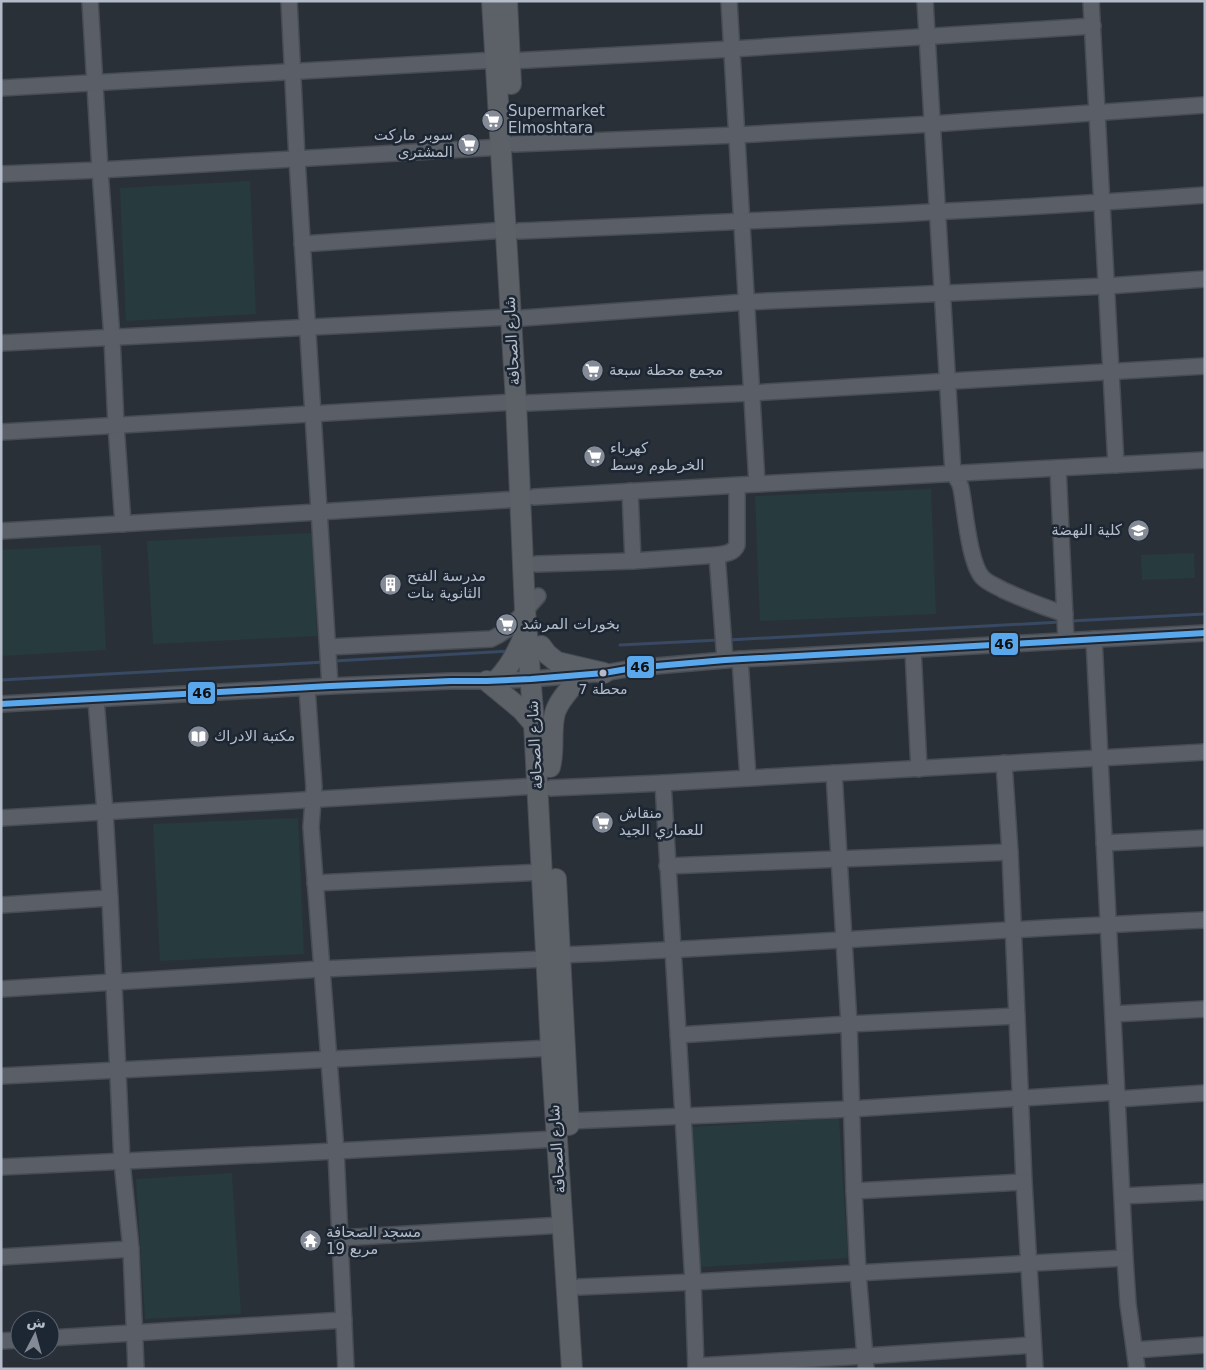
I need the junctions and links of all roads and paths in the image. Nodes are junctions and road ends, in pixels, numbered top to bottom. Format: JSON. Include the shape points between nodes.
{"nodes":[{"id":1,"x":90,"y":1,"type":"edge"},
{"id":2,"x":289,"y":1,"type":"edge"},
{"id":3,"x":492,"y":1,"type":"edge"},
{"id":4,"x":507,"y":1,"type":"edge"},
{"id":5,"x":729,"y":1,"type":"edge"},
{"id":6,"x":925,"y":1,"type":"edge"},
{"id":7,"x":1091,"y":1,"type":"edge"},
{"id":8,"x":1093,"y":26,"type":"junction"},
{"id":9,"x":927,"y":37,"type":"junction"},
{"id":10,"x":732,"y":49,"type":"junction"},
{"id":11,"x":503,"y":60,"type":"junction"},
{"id":12,"x":292,"y":72,"type":"junction"},
{"id":13,"x":95,"y":82,"type":"junction"},
{"id":14,"x":1,"y":88,"type":"edge"},
{"id":15,"x":1205,"y":105,"type":"edge"},
{"id":16,"x":1098,"y":113,"type":"junction"},
{"id":17,"x":932,"y":124,"type":"junction"},
{"id":18,"x":737,"y":135,"type":"junction"},
{"id":19,"x":508,"y":145,"type":"junction"},
{"id":20,"x":296,"y":159,"type":"junction"},
{"id":21,"x":100,"y":170,"type":"junction"},
{"id":22,"x":1,"y":174,"type":"edge"},
{"id":23,"x":1205,"y":195,"type":"edge"},
{"id":24,"x":1103,"y":202,"type":"junction"},
{"id":25,"x":937,"y":211,"type":"junction"},
{"id":26,"x":742,"y":222,"type":"junction"},
{"id":27,"x":513,"y":230,"type":"junction"},
{"id":28,"x":302,"y":244,"type":"junction"},
{"id":29,"x":1205,"y":279,"type":"edge"},
{"id":30,"x":1107,"y":286,"type":"junction"},
{"id":31,"x":942,"y":294,"type":"junction"},
{"id":32,"x":746,"y":302,"type":"junction"},
{"id":33,"x":517,"y":318,"type":"junction"},
{"id":34,"x":307,"y":328,"type":"junction"},
{"id":35,"x":112,"y":338,"type":"junction"},
{"id":36,"x":1,"y":343,"type":"edge"},
{"id":37,"x":1205,"y":366,"type":"edge"},
{"id":38,"x":1111,"y":372,"type":"junction"},
{"id":39,"x":947,"y":381,"type":"junction"},
{"id":40,"x":752,"y":393,"type":"junction"},
{"id":41,"x":522,"y":403,"type":"junction"},
{"id":42,"x":312,"y":414,"type":"junction"},
{"id":43,"x":116,"y":425,"type":"junction"},
{"id":44,"x":1,"y":432,"type":"edge"},
{"id":45,"x":1205,"y":460,"type":"edge"},
{"id":46,"x":1116,"y":465,"type":"junction"},
{"id":47,"x":1058,"y":468,"type":"junction"},
{"id":48,"x":952,"y":473,"type":"junction"},
{"id":49,"x":757,"y":484,"type":"junction"},
{"id":50,"x":737,"y":486,"type":"junction"},
{"id":51,"x":630,"y":491,"type":"junction"},
{"id":52,"x":527,"y":498,"type":"junction"},
{"id":53,"x":318,"y":512,"type":"junction"},
{"id":54,"x":123,"y":524,"type":"junction"},
{"id":55,"x":1,"y":531,"type":"edge"},
{"id":56,"x":718,"y":556,"type":"junction"},
{"id":57,"x":633,"y":561,"type":"junction"},
{"id":58,"x":536,"y":564,"type":"junction"},
{"id":59,"x":530,"y":612,"type":"junction"},
{"id":60,"x":1065,"y":614,"type":"junction"},
{"id":61,"x":1205,"y":633,"type":"edge"},
{"id":62,"x":1094,"y":639,"type":"junction"},
{"id":63,"x":1066,"y":640,"type":"junction"},
{"id":64,"x":541,"y":646,"type":"junction"},
{"id":65,"x":328,"y":647,"type":"junction"},
{"id":66,"x":913,"y":650,"type":"junction"},
{"id":67,"x":732,"y":660,"type":"junction"},
{"id":68,"x":604,"y":673,"type":"junction"},
{"id":69,"x":582,"y":675,"type":"junction"},
{"id":70,"x":538,"y":679,"type":"junction"},
{"id":71,"x":491,"y":681,"type":"junction"},
{"id":72,"x":330,"y":686,"type":"junction"},
{"id":73,"x":307,"y":688,"type":"junction"},
{"id":74,"x":96,"y":700,"type":"junction"},
{"id":75,"x":1,"y":704,"type":"edge"},
{"id":76,"x":534,"y":724,"type":"junction"},
{"id":77,"x":1205,"y":752,"type":"edge"},
{"id":78,"x":1099,"y":758,"type":"junction"},
{"id":79,"x":1004,"y":763,"type":"junction"},
{"id":80,"x":550,"y":767,"type":"junction"},
{"id":81,"x":919,"y":768,"type":"junction"},
{"id":82,"x":834,"y":773,"type":"junction"},
{"id":83,"x":748,"y":778,"type":"junction"},
{"id":84,"x":662,"y":783,"type":"junction"},
{"id":85,"x":544,"y":787,"type":"junction"},
{"id":86,"x":314,"y":800,"type":"junction"},
{"id":87,"x":105,"y":812,"type":"junction"},
{"id":88,"x":1,"y":818,"type":"edge"},
{"id":89,"x":1205,"y":838,"type":"edge"},
{"id":90,"x":1104,"y":843,"type":"junction"},
{"id":91,"x":1010,"y":852,"type":"junction"},
{"id":92,"x":839,"y":859,"type":"junction"},
{"id":93,"x":667,"y":866,"type":"junction"},
{"id":94,"x":542,"y":872,"type":"junction"},
{"id":95,"x":315,"y":883,"type":"junction"},
{"id":96,"x":110,"y":898,"type":"junction"},
{"id":97,"x":1,"y":905,"type":"edge"},
{"id":98,"x":1205,"y":920,"type":"edge"},
{"id":99,"x":1108,"y":924,"type":"junction"},
{"id":100,"x":1012,"y":930,"type":"junction"},
{"id":101,"x":844,"y":939,"type":"junction"},
{"id":102,"x":672,"y":950,"type":"junction"},
{"id":103,"x":553,"y":957,"type":"junction"},
{"id":104,"x":322,"y":969,"type":"junction"},
{"id":105,"x":113,"y":981,"type":"junction"},
{"id":106,"x":1,"y":989,"type":"edge"},
{"id":107,"x":1205,"y":1009,"type":"edge"},
{"id":108,"x":1113,"y":1014,"type":"junction"},
{"id":109,"x":1017,"y":1016,"type":"junction"},
{"id":110,"x":848,"y":1024,"type":"junction"},
{"id":111,"x":678,"y":1035,"type":"junction"},
{"id":112,"x":551,"y":1048,"type":"junction"},
{"id":113,"x":328,"y":1059,"type":"junction"},
{"id":114,"x":118,"y":1070,"type":"junction"},
{"id":115,"x":1,"y":1076,"type":"edge"},
{"id":116,"x":1205,"y":1093,"type":"edge"},
{"id":117,"x":1117,"y":1096,"type":"junction"},
{"id":118,"x":1020,"y":1098,"type":"junction"},
{"id":119,"x":851,"y":1109,"type":"junction"},
{"id":120,"x":683,"y":1115,"type":"junction"},
{"id":121,"x":569,"y":1121,"type":"junction"},
{"id":122,"x":556,"y":1139,"type":"junction"},
{"id":123,"x":336,"y":1151,"type":"junction"},
{"id":124,"x":122,"y":1162,"type":"junction"},
{"id":125,"x":1,"y":1168,"type":"edge"},
{"id":126,"x":1024,"y":1182,"type":"junction"},
{"id":127,"x":854,"y":1191,"type":"junction"},
{"id":128,"x":1205,"y":1192,"type":"edge"},
{"id":129,"x":1122,"y":1196,"type":"junction"},
{"id":130,"x":562,"y":1226,"type":"junction"},
{"id":131,"x":339,"y":1238,"type":"junction"},
{"id":132,"x":131,"y":1249,"type":"junction"},
{"id":133,"x":1,"y":1257,"type":"edge"},
{"id":134,"x":1125,"y":1258,"type":"junction"},
{"id":135,"x":1029,"y":1263,"type":"junction"},
{"id":136,"x":858,"y":1273,"type":"junction"},
{"id":137,"x":693,"y":1282,"type":"junction"},
{"id":138,"x":579,"y":1287,"type":"junction"},
{"id":139,"x":344,"y":1320,"type":"junction"},
{"id":140,"x":134,"y":1332,"type":"junction"},
{"id":141,"x":60,"y":1337,"type":"edge"},
{"id":142,"x":1033,"y":1344,"type":"junction"},
{"id":143,"x":1205,"y":1345,"type":"edge"},
{"id":144,"x":1135,"y":1350,"type":"junction"},
{"id":145,"x":866,"y":1362,"type":"edge"},
{"id":146,"x":696,"y":1367,"type":"edge"},
{"id":147,"x":136,"y":1369,"type":"edge"},
{"id":148,"x":346,"y":1369,"type":"edge"},
{"id":149,"x":572,"y":1369,"type":"edge"},
{"id":150,"x":584,"y":1369,"type":"edge"},
{"id":151,"x":1035,"y":1369,"type":"edge"},
{"id":152,"x":1137,"y":1369,"type":"edge"}],
"edges":[{"from":1,"to":13,"type":"street"},
{"from":2,"to":12,"type":"street"},
{"from":3,"to":11,"type":"main road","name":"شارع الصحافة"},
{"from":4,"to":11,"type":"main road","name":"شارع الصحافة"},
{"from":5,"to":10,"type":"street"},
{"from":6,"to":9,"type":"street"},
{"from":7,"to":8,"type":"street"},
{"from":8,"to":9,"type":"street"},
{"from":8,"to":16,"type":"street"},
{"from":9,"to":10,"type":"street"},
{"from":9,"to":17,"type":"street"},
{"from":10,"to":11,"type":"street"},
{"from":10,"to":18,"type":"street"},
{"from":11,"to":12,"type":"street"},
{"from":11,"to":19,"type":"main road","name":"شارع الصحافة"},
{"from":12,"to":13,"type":"street"},
{"from":12,"to":20,"type":"street"},
{"from":13,"to":14,"type":"street"},
{"from":13,"to":21,"type":"street"},
{"from":15,"to":16,"type":"street"},
{"from":16,"to":17,"type":"street"},
{"from":16,"to":24,"type":"street"},
{"from":17,"to":18,"type":"street"},
{"from":17,"to":25,"type":"street"},
{"from":18,"to":19,"type":"street"},
{"from":18,"to":26,"type":"street"},
{"from":19,"to":20,"type":"street"},
{"from":19,"to":27,"type":"main road","name":"شارع الصحافة"},
{"from":20,"to":21,"type":"street"},
{"from":20,"to":28,"type":"street"},
{"from":21,"to":22,"type":"street"},
{"from":21,"to":35,"type":"street"},
{"from":23,"to":24,"type":"street"},
{"from":24,"to":25,"type":"street"},
{"from":24,"to":30,"type":"street"},
{"from":25,"to":26,"type":"street"},
{"from":25,"to":31,"type":"street"},
{"from":26,"to":27,"type":"street"},
{"from":26,"to":32,"type":"street"},
{"from":27,"to":28,"type":"street"},
{"from":27,"to":33,"type":"main road","name":"شارع الصحافة"},
{"from":28,"to":34,"type":"street"},
{"from":29,"to":30,"type":"street"},
{"from":30,"to":31,"type":"street"},
{"from":30,"to":38,"type":"street"},
{"from":31,"to":32,"type":"street"},
{"from":31,"to":39,"type":"street"},
{"from":32,"to":33,"type":"street"},
{"from":32,"to":40,"type":"street"},
{"from":33,"to":34,"type":"street"},
{"from":33,"to":41,"type":"main road","name":"شارع الصحافة"},
{"from":34,"to":35,"type":"street"},
{"from":34,"to":42,"type":"street"},
{"from":35,"to":36,"type":"street"},
{"from":35,"to":43,"type":"street"},
{"from":37,"to":38,"type":"street"},
{"from":38,"to":39,"type":"street"},
{"from":38,"to":46,"type":"street"},
{"from":39,"to":40,"type":"street"},
{"from":39,"to":48,"type":"street"},
{"from":40,"to":41,"type":"street"},
{"from":40,"to":49,"type":"street"},
{"from":41,"to":42,"type":"street"},
{"from":41,"to":52,"type":"main road","name":"شارع الصحافة"},
{"from":42,"to":43,"type":"street"},
{"from":42,"to":53,"type":"street"},
{"from":43,"to":44,"type":"street"},
{"from":43,"to":54,"type":"street"},
{"from":45,"to":46,"type":"street"},
{"from":46,"to":47,"type":"street"},
{"from":47,"to":48,"type":"street"},
{"from":47,"to":60,"type":"street"},
{"from":48,"to":49,"type":"street"},
{"from":48,"to":60,"type":"street","via":[[961,488],[972,553],[982,577],[1020,598]]},
{"from":49,"to":50,"type":"street"},
{"from":50,"to":51,"type":"street"},
{"from":50,"to":56,"type":"street","via":[[736,549]]},
{"from":51,"to":52,"type":"street"},
{"from":51,"to":57,"type":"street"},
{"from":52,"to":53,"type":"street"},
{"from":52,"to":58,"type":"main road","name":"شارع الصحافة"},
{"from":52,"to":59,"type":"main road","name":"شارع الصحافة"},
{"from":53,"to":54,"type":"street"},
{"from":53,"to":65,"type":"street"},
{"from":54,"to":55,"type":"street"},
{"from":56,"to":57,"type":"street"},
{"from":56,"to":67,"type":"street"},
{"from":57,"to":58,"type":"street"},
{"from":58,"to":59,"type":"main road","name":"شارع الصحافة"},
{"from":59,"to":64,"type":"main road","name":"شارع الصحافة"},
{"from":59,"to":65,"type":"street","via":[[491,640]]},
{"from":59,"to":70,"type":"main road","name":"شارع الصحافة"},
{"from":59,"to":71,"type":"main road","via":[[514,658],[503,674]]},
{"from":60,"to":63,"type":"street"},
{"from":61,"to":62,"type":"street"},
{"from":62,"to":63,"type":"street"},
{"from":62,"to":78,"type":"street"},
{"from":63,"to":66,"type":"street"},
{"from":64,"to":68,"type":"main road","via":[[557,662]]},
{"from":64,"to":70,"type":"main road","name":"شارع الصحافة"},
{"from":65,"to":72,"type":"street"},
{"from":66,"to":67,"type":"street"},
{"from":66,"to":81,"type":"street"},
{"from":67,"to":68,"type":"street"},
{"from":67,"to":83,"type":"street"},
{"from":68,"to":69,"type":"street"},
{"from":69,"to":70,"type":"street"},
{"from":69,"to":80,"type":"main road","via":[[554,714]]},
{"from":70,"to":71,"type":"street"},
{"from":70,"to":76,"type":"main road","name":"شارع الصحافة"},
{"from":70,"to":80,"type":"main road","name":"شارع الصحافة"},
{"from":71,"to":72,"type":"street"},
{"from":71,"to":76,"type":"main road"},
{"from":72,"to":73,"type":"street"},
{"from":73,"to":74,"type":"street"},
{"from":73,"to":86,"type":"street"},
{"from":74,"to":75,"type":"street"},
{"from":74,"to":87,"type":"street"},
{"from":76,"to":85,"type":"main road","name":"شارع الصحافة"},
{"from":77,"to":78,"type":"street"},
{"from":78,"to":79,"type":"street"},
{"from":78,"to":90,"type":"street"},
{"from":79,"to":81,"type":"street"},
{"from":79,"to":91,"type":"street"},
{"from":80,"to":85,"type":"main road","name":"شارع الصحافة"},
{"from":81,"to":82,"type":"street"},
{"from":82,"to":83,"type":"street"},
{"from":82,"to":92,"type":"street"},
{"from":83,"to":84,"type":"street"},
{"from":84,"to":85,"type":"street"},
{"from":84,"to":93,"type":"street"},
{"from":85,"to":86,"type":"street"},
{"from":85,"to":94,"type":"main road","name":"شارع الصحافة"},
{"from":85,"to":103,"type":"main road","name":"شارع الصحافة"},
{"from":86,"to":87,"type":"street"},
{"from":86,"to":95,"type":"street","via":[[311,826]]},
{"from":87,"to":88,"type":"street"},
{"from":87,"to":96,"type":"street"},
{"from":89,"to":90,"type":"street"},
{"from":90,"to":99,"type":"street"},
{"from":91,"to":92,"type":"street"},
{"from":91,"to":100,"type":"street"},
{"from":92,"to":93,"type":"street"},
{"from":92,"to":101,"type":"street"},
{"from":93,"to":102,"type":"street"},
{"from":94,"to":95,"type":"street"},
{"from":94,"to":103,"type":"main road","name":"شارع الصحافة"},
{"from":95,"to":104,"type":"street"},
{"from":96,"to":97,"type":"street"},
{"from":96,"to":105,"type":"street"},
{"from":98,"to":99,"type":"street"},
{"from":99,"to":100,"type":"street"},
{"from":99,"to":108,"type":"street"},
{"from":100,"to":101,"type":"street"},
{"from":100,"to":109,"type":"street"},
{"from":101,"to":102,"type":"street"},
{"from":101,"to":110,"type":"street"},
{"from":102,"to":103,"type":"street"},
{"from":102,"to":111,"type":"street"},
{"from":103,"to":104,"type":"street"},
{"from":103,"to":112,"type":"main road","name":"شارع الصحافة"},
{"from":103,"to":121,"type":"main road","name":"شارع الصحافة"},
{"from":104,"to":105,"type":"street"},
{"from":104,"to":113,"type":"street"},
{"from":105,"to":106,"type":"street"},
{"from":105,"to":114,"type":"street"},
{"from":107,"to":108,"type":"street"},
{"from":108,"to":117,"type":"street"},
{"from":109,"to":110,"type":"street"},
{"from":109,"to":118,"type":"street"},
{"from":110,"to":111,"type":"street"},
{"from":110,"to":119,"type":"street"},
{"from":111,"to":120,"type":"street"},
{"from":112,"to":113,"type":"street"},
{"from":112,"to":122,"type":"main road","name":"شارع الصحافة"},
{"from":113,"to":114,"type":"street"},
{"from":113,"to":123,"type":"street"},
{"from":114,"to":115,"type":"street"},
{"from":114,"to":124,"type":"street"},
{"from":116,"to":117,"type":"street"},
{"from":117,"to":118,"type":"street"},
{"from":117,"to":129,"type":"street"},
{"from":118,"to":119,"type":"street"},
{"from":118,"to":126,"type":"street"},
{"from":119,"to":120,"type":"street"},
{"from":119,"to":127,"type":"street"},
{"from":120,"to":121,"type":"street"},
{"from":120,"to":137,"type":"street"},
{"from":121,"to":138,"type":"main road","name":"شارع الصحافة"},
{"from":122,"to":123,"type":"street"},
{"from":122,"to":130,"type":"main road","name":"شارع الصحافة"},
{"from":123,"to":124,"type":"street"},
{"from":123,"to":131,"type":"street"},
{"from":124,"to":125,"type":"street"},
{"from":124,"to":132,"type":"street"},
{"from":126,"to":127,"type":"street"},
{"from":126,"to":135,"type":"street"},
{"from":127,"to":136,"type":"street"},
{"from":128,"to":129,"type":"street"},
{"from":129,"to":134,"type":"street"},
{"from":130,"to":131,"type":"street"},
{"from":130,"to":149,"type":"main road","name":"شارع الصحافة"},
{"from":131,"to":139,"type":"street"},
{"from":132,"to":133,"type":"street"},
{"from":132,"to":140,"type":"street"},
{"from":134,"to":135,"type":"street"},
{"from":134,"to":144,"type":"street"},
{"from":135,"to":136,"type":"street"},
{"from":135,"to":142,"type":"street"},
{"from":136,"to":137,"type":"street"},
{"from":136,"to":145,"type":"street"},
{"from":137,"to":138,"type":"street"},
{"from":137,"to":146,"type":"street"},
{"from":138,"to":150,"type":"main road","name":"شارع الصحافة"},
{"from":139,"to":140,"type":"street"},
{"from":139,"to":148,"type":"street"},
{"from":140,"to":141,"type":"street"},
{"from":140,"to":147,"type":"street"},
{"from":142,"to":145,"type":"street"},
{"from":142,"to":151,"type":"street"},
{"from":143,"to":144,"type":"street"},
{"from":144,"to":152,"type":"street"},
{"from":145,"to":146,"type":"street"}]}
